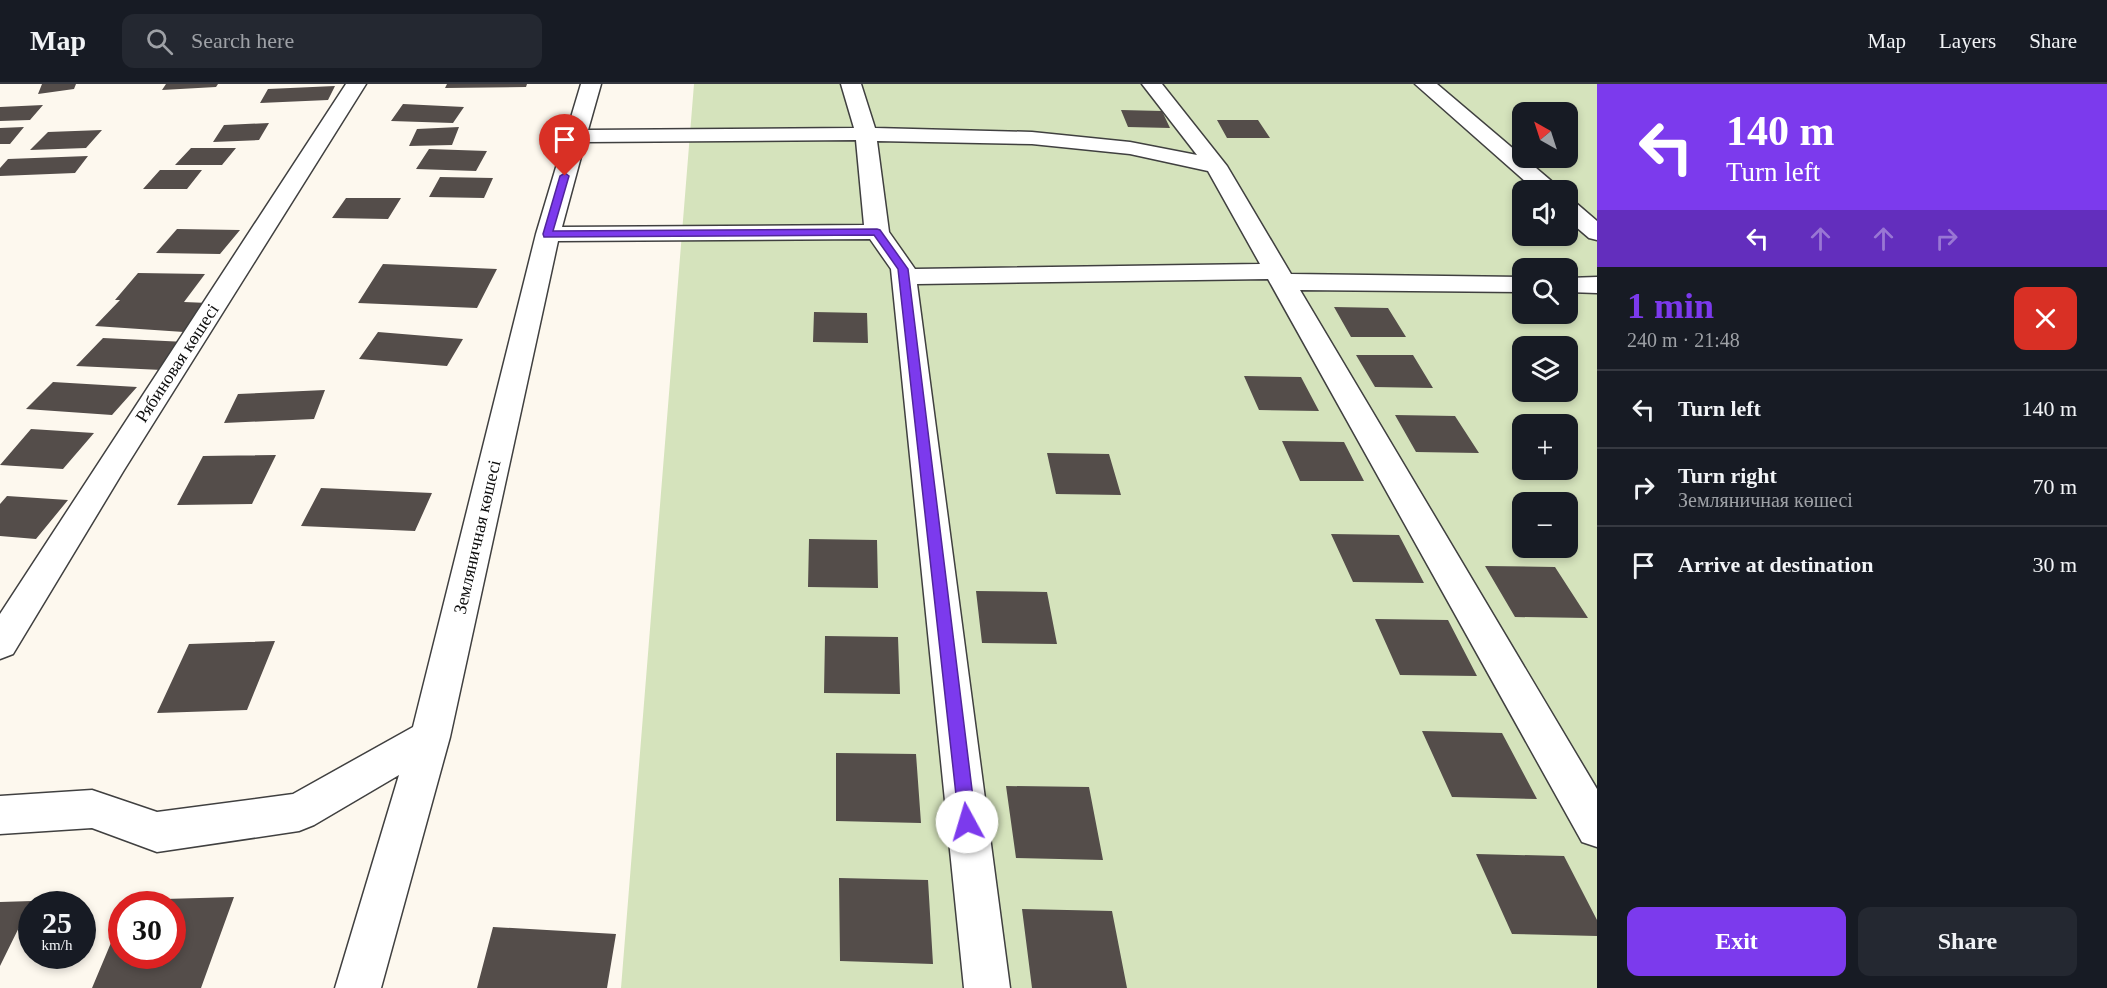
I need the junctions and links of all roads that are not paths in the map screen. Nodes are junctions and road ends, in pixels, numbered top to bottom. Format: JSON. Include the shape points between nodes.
{"nodes":[{"id":1,"x":356,"y":84,"type":"edge"},
{"id":2,"x":591,"y":84,"type":"edge"},
{"id":3,"x":851,"y":84,"type":"edge"},
{"id":4,"x":1152,"y":84,"type":"edge"},
{"id":5,"x":1425,"y":84,"type":"edge"},
{"id":6,"x":866,"y":134,"type":"junction"},
{"id":7,"x":576,"y":136,"type":"junction"},
{"id":8,"x":1216,"y":166,"type":"junction"},
{"id":9,"x":1536,"y":180,"type":"edge"},
{"id":10,"x":1578,"y":217,"type":"edge"},
{"id":11,"x":877,"y":232,"type":"junction"},
{"id":12,"x":1597,"y":233,"type":"edge"},
{"id":13,"x":548,"y":234,"type":"junction"},
{"id":14,"x":904,"y":277,"type":"junction"},
{"id":15,"x":1279,"y":277,"type":"junction"},
{"id":16,"x":1512,"y":284,"type":"edge"},
{"id":17,"x":1578,"y":285,"type":"edge"},
{"id":18,"x":1597,"y":285,"type":"edge"},
{"id":19,"x":0,"y":644,"type":"edge"},
{"id":20,"x":430,"y":736,"type":"junction"},
{"id":21,"x":0,"y":815,"type":"edge"},
{"id":22,"x":1597,"y":828,"type":"edge"},
{"id":23,"x":358,"y":988,"type":"edge"},
{"id":24,"x":987,"y":988,"type":"edge"}],
"edges":[{"from":1,"to":19,"type":"street","name":"Рябиновая көшесі"},
{"from":2,"to":7,"type":"street","name":"Земляничная көшесі"},
{"from":3,"to":6,"type":"street"},
{"from":4,"to":8,"type":"street"},
{"from":5,"to":9,"type":"street"},
{"from":6,"to":7,"type":"street"},
{"from":6,"to":8,"type":"street","via":[[1032,138],[1130,148]]},
{"from":6,"to":11,"type":"street"},
{"from":7,"to":13,"type":"street","name":"Земляничная көшесі"},
{"from":8,"to":15,"type":"street"},
{"from":10,"to":12,"type":"street"},
{"from":11,"to":13,"type":"street"},
{"from":11,"to":14,"type":"street","via":[[903,269]]},
{"from":13,"to":20,"type":"street","name":"Земляничная көшесі"},
{"from":14,"to":15,"type":"street"},
{"from":14,"to":24,"type":"street"},
{"from":15,"to":16,"type":"street"},
{"from":15,"to":22,"type":"street"},
{"from":17,"to":18,"type":"street"},
{"from":20,"to":21,"type":"street","via":[[299,812],[158,832],[92,809]]},
{"from":20,"to":23,"type":"street","name":"Земляничная көшесі"}]}
